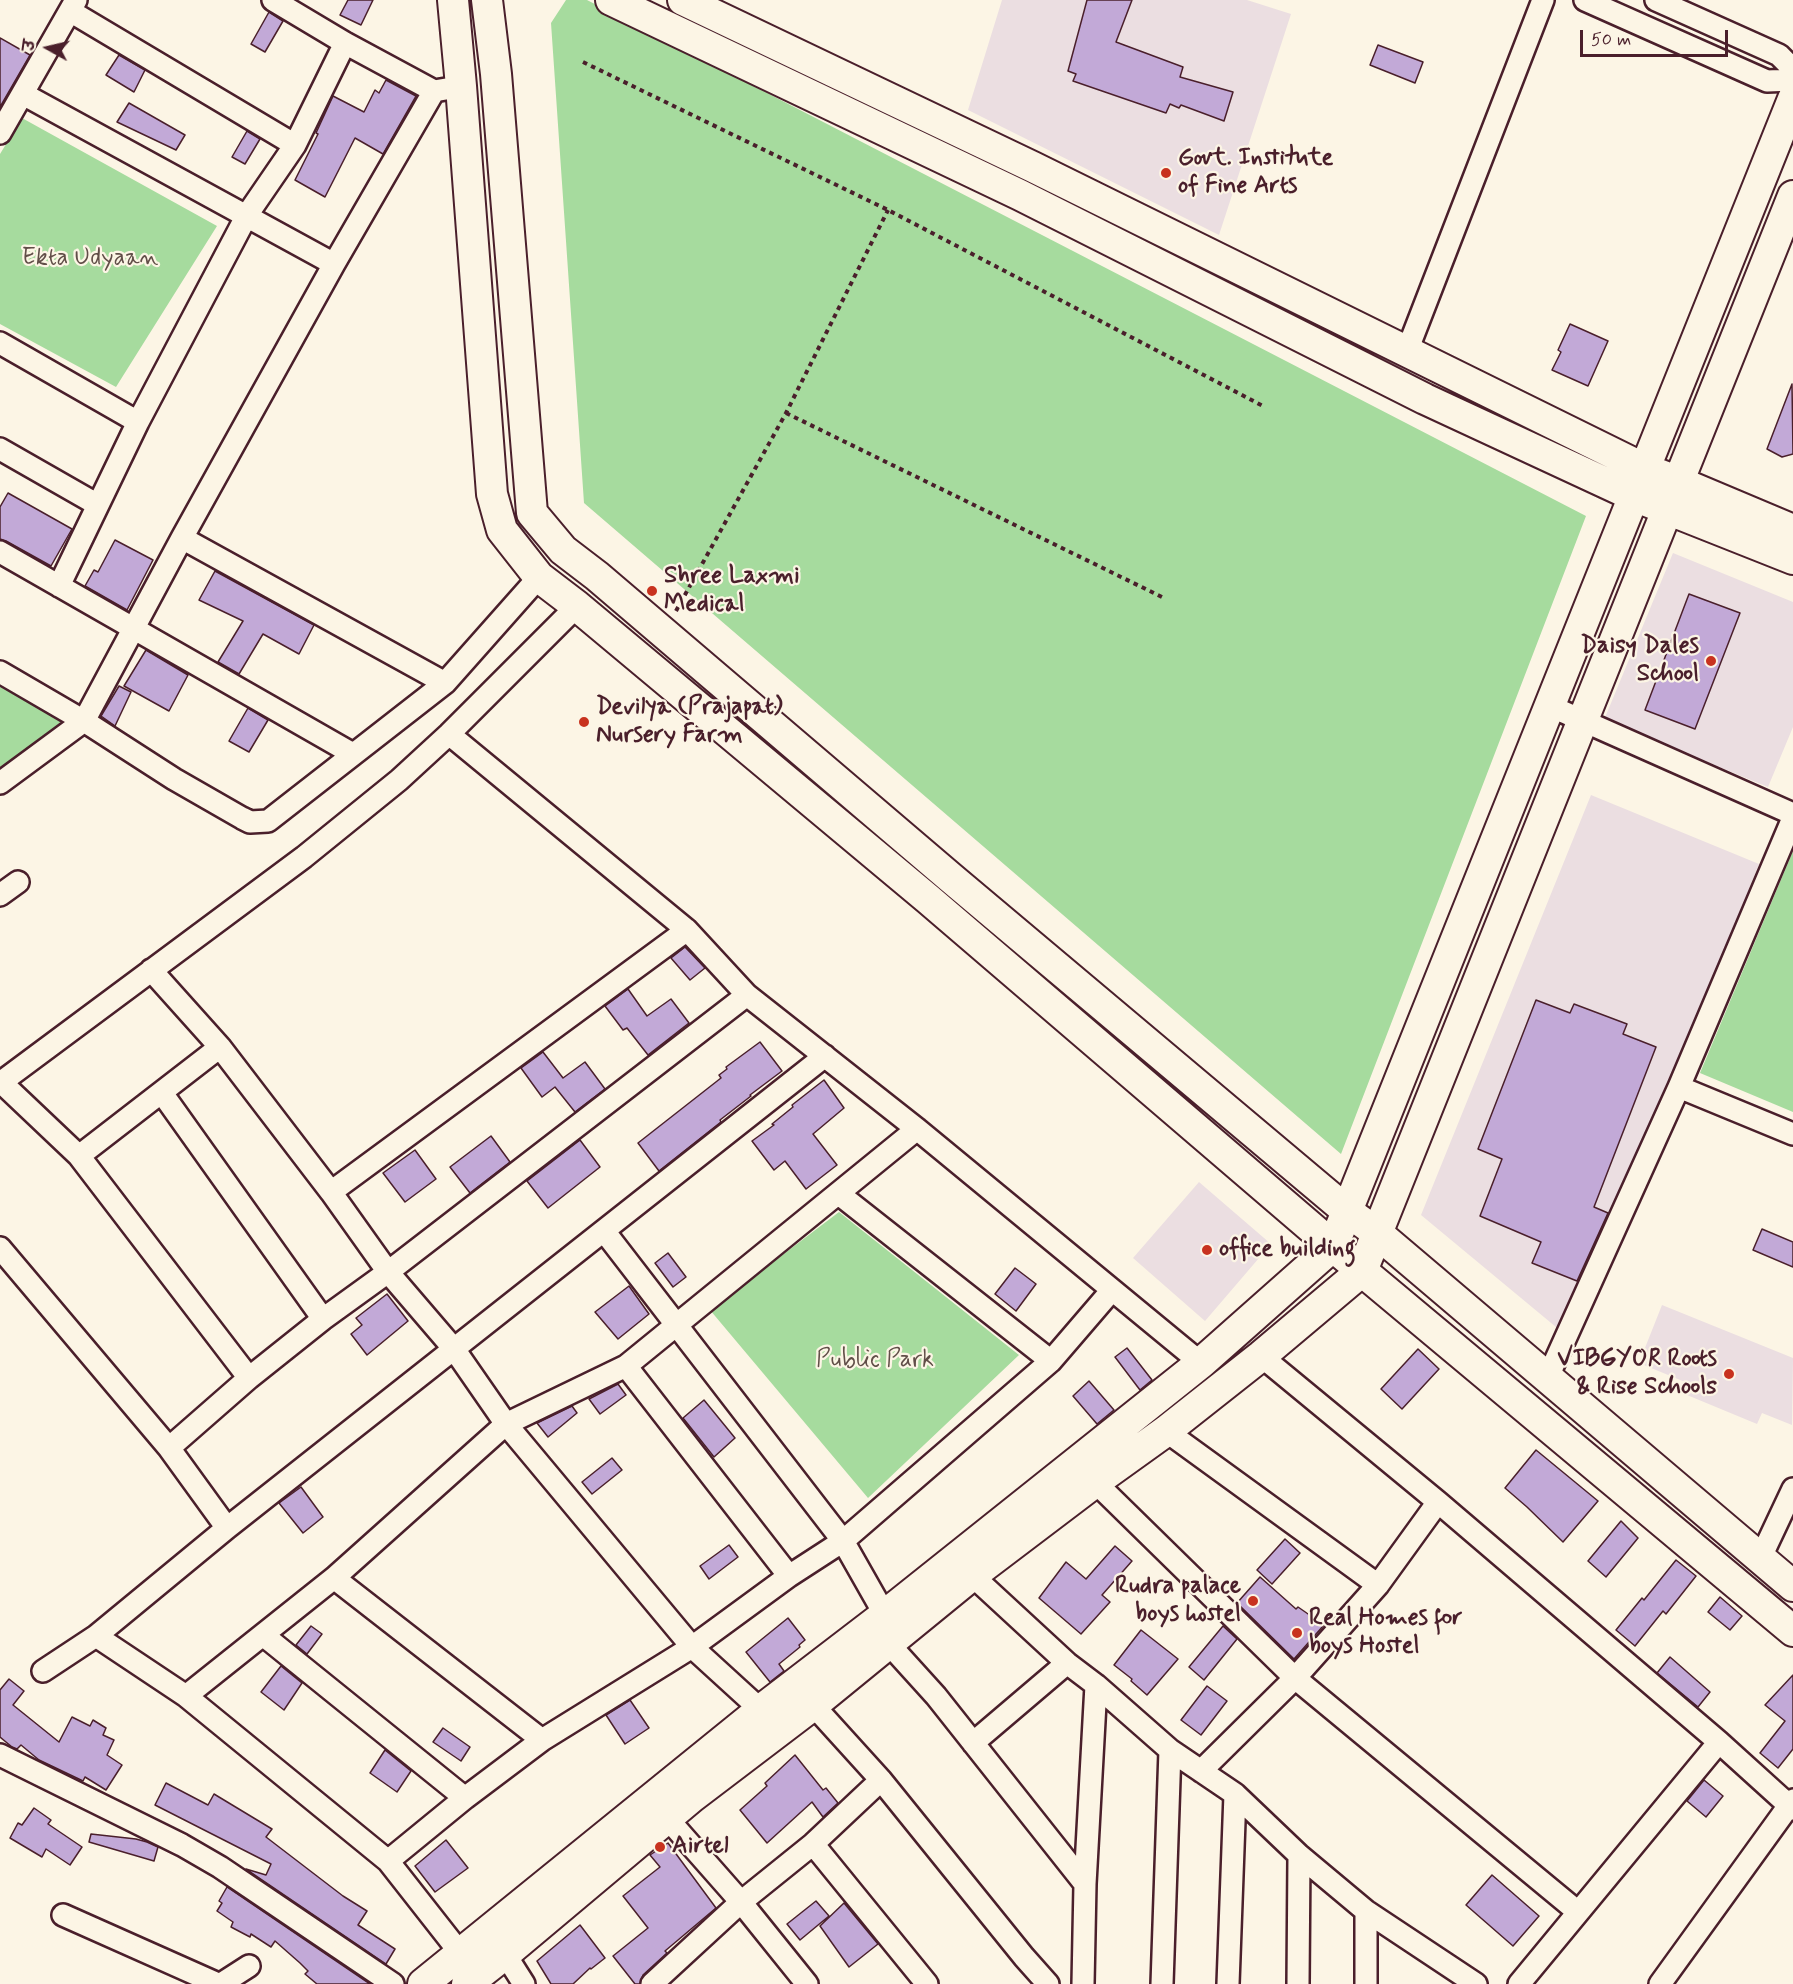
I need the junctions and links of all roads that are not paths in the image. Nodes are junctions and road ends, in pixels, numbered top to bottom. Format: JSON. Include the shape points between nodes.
{"nodes":[{"id":1,"x":273,"y":0,"type":"edge"},
{"id":2,"x":453,"y":0,"type":"edge"},
{"id":3,"x":487,"y":0,"type":"edge"},
{"id":4,"x":611,"y":0,"type":"edge"},
{"id":5,"x":683,"y":0,"type":"edge"},
{"id":6,"x":1543,"y":0,"type":"edge"},
{"id":7,"x":1586,"y":0,"type":"edge"},
{"id":8,"x":1656,"y":0,"type":"edge"},
{"id":9,"x":73,"y":5,"type":"edge"},
{"id":10,"x":345,"y":43,"type":"junction"},
{"id":11,"x":1793,"y":69,"type":"edge"},
{"id":12,"x":1793,"y":80,"type":"edge"},
{"id":13,"x":448,"y":88,"type":"junction"},
{"id":14,"x":23,"y":94,"type":"junction"},
{"id":15,"x":1793,"y":99,"type":"edge"},
{"id":16,"x":0,"y":133,"type":"edge"},
{"id":17,"x":295,"y":145,"type":"junction"},
{"id":18,"x":1793,"y":196,"type":"edge"},
{"id":19,"x":247,"y":215,"type":"junction"},
{"id":20,"x":334,"y":264,"type":"junction"},
{"id":21,"x":0,"y":344,"type":"edge"},
{"id":22,"x":1407,"y":351,"type":"junction"},
{"id":23,"x":138,"y":422,"type":"junction"},
{"id":24,"x":0,"y":449,"type":"edge"},
{"id":25,"x":1639,"y":482,"type":"junction"},
{"id":26,"x":1673,"y":495,"type":"junction"},
{"id":27,"x":98,"y":505,"type":"junction"},
{"id":28,"x":1793,"y":530,"type":"edge"},
{"id":29,"x":182,"y":538,"type":"junction"},
{"id":30,"x":0,"y":552,"type":"edge"},
{"id":31,"x":1793,"y":559,"type":"edge"},
{"id":32,"x":539,"y":577,"type":"junction"},
{"id":33,"x":59,"y":586,"type":"junction"},
{"id":34,"x":577,"y":606,"type":"junction"},
{"id":35,"x":133,"y":629,"type":"junction"},
{"id":36,"x":0,"y":672,"type":"edge"},
{"id":37,"x":445,"y":683,"type":"junction"},
{"id":38,"x":1550,"y":706,"type":"junction"},
{"id":39,"x":1583,"y":720,"type":"junction"},
{"id":40,"x":84,"y":721,"type":"junction"},
{"id":41,"x":449,"y":734,"type":"junction"},
{"id":42,"x":353,"y":754,"type":"junction"},
{"id":43,"x":0,"y":783,"type":"edge"},
{"id":44,"x":1793,"y":816,"type":"edge"},
{"id":45,"x":18,"y":882,"type":"dead end"},
{"id":46,"x":0,"y":895,"type":"edge"},
{"id":47,"x":687,"y":930,"type":"junction"},
{"id":48,"x":151,"y":970,"type":"junction"},
{"id":49,"x":747,"y":995,"type":"junction"},
{"id":50,"x":220,"y":1047,"type":"junction"},
{"id":51,"x":825,"y":1056,"type":"junction"},
{"id":52,"x":0,"y":1082,"type":"edge"},
{"id":53,"x":1679,"y":1087,"type":"junction"},
{"id":54,"x":162,"y":1093,"type":"junction"},
{"id":55,"x":917,"y":1129,"type":"junction"},
{"id":56,"x":1793,"y":1134,"type":"edge"},
{"id":57,"x":79,"y":1156,"type":"junction"},
{"id":58,"x":331,"y":1192,"type":"junction"},
{"id":59,"x":839,"y":1194,"type":"junction"},
{"id":60,"x":1347,"y":1211,"type":"junction"},
{"id":61,"x":604,"y":1232,"type":"junction"},
{"id":62,"x":1377,"y":1233,"type":"junction"},
{"id":63,"x":1333,"y":1246,"type":"junction"},
{"id":64,"x":0,"y":1248,"type":"edge"},
{"id":65,"x":1362,"y":1271,"type":"junction"},
{"id":66,"x":388,"y":1272,"type":"junction"},
{"id":67,"x":1112,"y":1290,"type":"junction"},
{"id":68,"x":323,"y":1319,"type":"junction"},
{"id":69,"x":677,"y":1324,"type":"junction"},
{"id":70,"x":453,"y":1349,"type":"junction"},
{"id":71,"x":1261,"y":1356,"type":"junction"},
{"id":72,"x":1051,"y":1361,"type":"junction"},
{"id":73,"x":1201,"y":1363,"type":"junction"},
{"id":74,"x":626,"y":1366,"type":"junction"},
{"id":75,"x":249,"y":1378,"type":"junction"},
{"id":76,"x":1547,"y":1379,"type":"junction"},
{"id":77,"x":506,"y":1424,"type":"junction"},
{"id":78,"x":1166,"y":1431,"type":"junction"},
{"id":79,"x":169,"y":1448,"type":"junction"},
{"id":80,"x":1095,"y":1482,"type":"junction"},
{"id":81,"x":1793,"y":1490,"type":"edge"},
{"id":82,"x":1438,"y":1502,"type":"junction"},
{"id":83,"x":228,"y":1528,"type":"junction"},
{"id":84,"x":843,"y":1541,"type":"junction"},
{"id":85,"x":1760,"y":1559,"type":"junction"},
{"id":86,"x":963,"y":1567,"type":"junction"},
{"id":87,"x":789,"y":1576,"type":"junction"},
{"id":88,"x":334,"y":1578,"type":"junction"},
{"id":89,"x":1378,"y":1585,"type":"junction"},
{"id":90,"x":1793,"y":1586,"type":"edge"},
{"id":91,"x":886,"y":1629,"type":"junction"},
{"id":92,"x":1793,"y":1631,"type":"edge"},
{"id":93,"x":263,"y":1635,"type":"junction"},
{"id":94,"x":96,"y":1636,"type":"junction"},
{"id":95,"x":692,"y":1647,"type":"junction"},
{"id":96,"x":1067,"y":1663,"type":"junction"},
{"id":97,"x":43,"y":1671,"type":"dead end"},
{"id":98,"x":1295,"y":1678,"type":"junction"},
{"id":99,"x":1096,"y":1685,"type":"junction"},
{"id":100,"x":186,"y":1696,"type":"junction"},
{"id":101,"x":813,"y":1705,"type":"junction"},
{"id":102,"x":761,"y":1710,"type":"junction"},
{"id":103,"x":542,"y":1740,"type":"junction"},
{"id":104,"x":1719,"y":1742,"type":"junction"},
{"id":105,"x":973,"y":1743,"type":"junction"},
{"id":106,"x":1170,"y":1750,"type":"junction"},
{"id":107,"x":0,"y":1755,"type":"edge"},
{"id":108,"x":1200,"y":1771,"type":"junction"},
{"id":109,"x":882,"y":1780,"type":"junction"},
{"id":110,"x":1235,"y":1794,"type":"junction"},
{"id":111,"x":465,"y":1798,"type":"junction"},
{"id":112,"x":1792,"y":1805,"type":"edge"},
{"id":113,"x":667,"y":1818,"type":"junction"},
{"id":114,"x":813,"y":1844,"type":"junction"},
{"id":115,"x":1299,"y":1854,"type":"junction"},
{"id":116,"x":387,"y":1861,"type":"junction"},
{"id":117,"x":1085,"y":1884,"type":"junction"},
{"id":118,"x":741,"y":1902,"type":"junction"},
{"id":119,"x":1366,"y":1911,"type":"junction"},
{"id":120,"x":1578,"y":1912,"type":"junction"},
{"id":121,"x":63,"y":1915,"type":"dead end"},
{"id":122,"x":461,"y":1954,"type":"junction"},
{"id":123,"x":505,"y":1954,"type":"junction"},
{"id":124,"x":249,"y":1966,"type":"dead end"},
{"id":125,"x":654,"y":1983,"type":"edge"},
{"id":126,"x":220,"y":1984,"type":"edge"},
{"id":127,"x":393,"y":1984,"type":"edge"},
{"id":128,"x":423,"y":1984,"type":"edge"},
{"id":129,"x":466,"y":1984,"type":"edge"},
{"id":130,"x":524,"y":1984,"type":"edge"},
{"id":131,"x":807,"y":1984,"type":"edge"},
{"id":132,"x":927,"y":1984,"type":"edge"},
{"id":133,"x":1048,"y":1984,"type":"edge"},
{"id":134,"x":1083,"y":1984,"type":"edge"},
{"id":135,"x":1162,"y":1984,"type":"edge"},
{"id":136,"x":1228,"y":1984,"type":"edge"},
{"id":137,"x":1298,"y":1984,"type":"edge"},
{"id":138,"x":1366,"y":1984,"type":"edge"},
{"id":139,"x":1476,"y":1984,"type":"edge"},
{"id":140,"x":1519,"y":1984,"type":"edge"},
{"id":141,"x":1660,"y":1984,"type":"edge"}],
"edges":[{"from":1,"to":10,"type":"street"},
{"from":2,"to":13,"type":"main road"},
{"from":3,"to":60,"type":"main road","via":[[532,513],[563,550]]},
{"from":4,"to":25,"type":"main road","via":[[1020,195],[1425,399]]},
{"from":5,"to":22,"type":"main road"},
{"from":6,"to":22,"type":"street"},
{"from":7,"to":12,"type":"street","via":[[1767,81]]},
{"from":8,"to":11,"type":"street","via":[[1779,54]]},
{"from":9,"to":14,"type":"street"},
{"from":9,"to":17,"type":"street"},
{"from":10,"to":13,"type":"street"},
{"from":10,"to":17,"type":"street"},
{"from":13,"to":20,"type":"street"},
{"from":13,"to":32,"type":"main road","via":[[492,494],[502,530]]},
{"from":14,"to":16,"type":"street"},
{"from":14,"to":19,"type":"street"},
{"from":15,"to":25,"type":"main road"},
{"from":17,"to":19,"type":"street"},
{"from":18,"to":26,"type":"main road"},
{"from":19,"to":20,"type":"street"},
{"from":19,"to":23,"type":"street"},
{"from":20,"to":29,"type":"street"},
{"from":21,"to":23,"type":"street"},
{"from":22,"to":25,"type":"main road"},
{"from":23,"to":27,"type":"street"},
{"from":24,"to":27,"type":"street"},
{"from":25,"to":26,"type":"main road"},
{"from":25,"to":38,"type":"main road"},
{"from":26,"to":28,"type":"main road"},
{"from":26,"to":31,"type":"main road"},
{"from":26,"to":39,"type":"main road"},
{"from":27,"to":33,"type":"street"},
{"from":29,"to":35,"type":"street"},
{"from":29,"to":37,"type":"street"},
{"from":30,"to":33,"type":"street"},
{"from":32,"to":34,"type":"main road"},
{"from":32,"to":37,"type":"street"},
{"from":33,"to":35,"type":"street"},
{"from":34,"to":41,"type":"street"},
{"from":34,"to":63,"type":"main road","via":[[928,899]]},
{"from":35,"to":40,"type":"street"},
{"from":35,"to":42,"type":"street"},
{"from":36,"to":40,"type":"street"},
{"from":37,"to":42,"type":"street"},
{"from":38,"to":39,"type":"street"},
{"from":38,"to":60,"type":"main road"},
{"from":39,"to":44,"type":"street"},
{"from":39,"to":62,"type":"main road"},
{"from":40,"to":42,"type":"street","via":[[250,822],[268,821]]},
{"from":40,"to":43,"type":"street"},
{"from":41,"to":47,"type":"street"},
{"from":41,"to":48,"type":"street","via":[[304,857]]},
{"from":44,"to":53,"type":"street"},
{"from":45,"to":46,"type":"street"},
{"from":47,"to":49,"type":"street"},
{"from":47,"to":58,"type":"street"},
{"from":48,"to":50,"type":"street"},
{"from":48,"to":52,"type":"street"},
{"from":49,"to":51,"type":"street"},
{"from":49,"to":66,"type":"street"},
{"from":50,"to":54,"type":"street"},
{"from":50,"to":58,"type":"street"},
{"from":51,"to":55,"type":"street"},
{"from":51,"to":61,"type":"street"},
{"from":52,"to":57,"type":"street"},
{"from":53,"to":56,"type":"street"},
{"from":53,"to":76,"type":"street"},
{"from":54,"to":57,"type":"street"},
{"from":54,"to":68,"type":"street"},
{"from":55,"to":59,"type":"street"},
{"from":55,"to":67,"type":"street"},
{"from":57,"to":75,"type":"street"},
{"from":58,"to":66,"type":"street"},
{"from":59,"to":69,"type":"street"},
{"from":59,"to":72,"type":"street"},
{"from":60,"to":62,"type":"main road"},
{"from":60,"to":63,"type":"main road"},
{"from":61,"to":69,"type":"street"},
{"from":61,"to":70,"type":"street"},
{"from":62,"to":65,"type":"main road"},
{"from":62,"to":76,"type":"main road"},
{"from":63,"to":65,"type":"main road"},
{"from":63,"to":73,"type":"main road"},
{"from":64,"to":79,"type":"street"},
{"from":65,"to":71,"type":"main road"},
{"from":65,"to":92,"type":"main road"},
{"from":66,"to":68,"type":"street"},
{"from":66,"to":70,"type":"street"},
{"from":67,"to":72,"type":"street"},
{"from":67,"to":73,"type":"street"},
{"from":68,"to":75,"type":"street"},
{"from":69,"to":74,"type":"street"},
{"from":69,"to":84,"type":"street"},
{"from":70,"to":77,"type":"street"},
{"from":70,"to":83,"type":"street"},
{"from":71,"to":78,"type":"main road"},
{"from":71,"to":82,"type":"street"},
{"from":72,"to":84,"type":"street"},
{"from":73,"to":86,"type":"main road"},
{"from":74,"to":77,"type":"street"},
{"from":74,"to":87,"type":"street"},
{"from":75,"to":79,"type":"street"},
{"from":76,"to":85,"type":"main road"},
{"from":77,"to":88,"type":"street"},
{"from":77,"to":95,"type":"street"},
{"from":78,"to":80,"type":"main road"},
{"from":78,"to":89,"type":"street"},
{"from":79,"to":83,"type":"street"},
{"from":80,"to":86,"type":"main road"},
{"from":80,"to":98,"type":"street"},
{"from":81,"to":85,"type":"street"},
{"from":82,"to":89,"type":"street"},
{"from":82,"to":104,"type":"street"},
{"from":83,"to":94,"type":"street"},
{"from":84,"to":87,"type":"street"},
{"from":84,"to":91,"type":"street"},
{"from":85,"to":90,"type":"main road"},
{"from":86,"to":91,"type":"main road"},
{"from":86,"to":96,"type":"street"},
{"from":87,"to":95,"type":"street"},
{"from":88,"to":93,"type":"street"},
{"from":88,"to":103,"type":"street"},
{"from":89,"to":98,"type":"street"},
{"from":91,"to":101,"type":"main road"},
{"from":91,"to":102,"type":"main road"},
{"from":91,"to":105,"type":"street"},
{"from":93,"to":100,"type":"street"},
{"from":93,"to":111,"type":"street"},
{"from":94,"to":97,"type":"street"},
{"from":94,"to":100,"type":"street"},
{"from":95,"to":102,"type":"street"},
{"from":95,"to":103,"type":"street"},
{"from":96,"to":99,"type":"street"},
{"from":96,"to":105,"type":"street"},
{"from":98,"to":108,"type":"street"},
{"from":98,"to":120,"type":"street"},
{"from":99,"to":106,"type":"street"},
{"from":99,"to":117,"type":"street"},
{"from":100,"to":116,"type":"street"},
{"from":101,"to":109,"type":"street"},
{"from":101,"to":113,"type":"main road"},
{"from":102,"to":122,"type":"main road"},
{"from":103,"to":111,"type":"street"},
{"from":104,"to":112,"type":"street"},
{"from":104,"to":120,"type":"street"},
{"from":105,"to":117,"type":"street"},
{"from":106,"to":108,"type":"street"},
{"from":106,"to":135,"type":"street"},
{"from":107,"to":127,"type":"street","via":[[220,1866]]},
{"from":108,"to":110,"type":"street"},
{"from":109,"to":114,"type":"street"},
{"from":109,"to":133,"type":"street"},
{"from":110,"to":115,"type":"street"},
{"from":110,"to":136,"type":"street"},
{"from":111,"to":116,"type":"street"},
{"from":112,"to":141,"type":"street"},
{"from":113,"to":118,"type":"street"},
{"from":113,"to":123,"type":"main road"},
{"from":114,"to":118,"type":"street"},
{"from":114,"to":132,"type":"street"},
{"from":115,"to":119,"type":"street"},
{"from":115,"to":137,"type":"street"},
{"from":116,"to":122,"type":"street"},
{"from":117,"to":134,"type":"street"},
{"from":118,"to":125,"type":"street"},
{"from":118,"to":131,"type":"street"},
{"from":119,"to":138,"type":"street"},
{"from":119,"to":139,"type":"street"},
{"from":120,"to":140,"type":"street"},
{"from":121,"to":126,"type":"street"},
{"from":122,"to":128,"type":"main road"},
{"from":123,"to":129,"type":"main road"},
{"from":123,"to":130,"type":"street"},
{"from":124,"to":126,"type":"street"}]}
